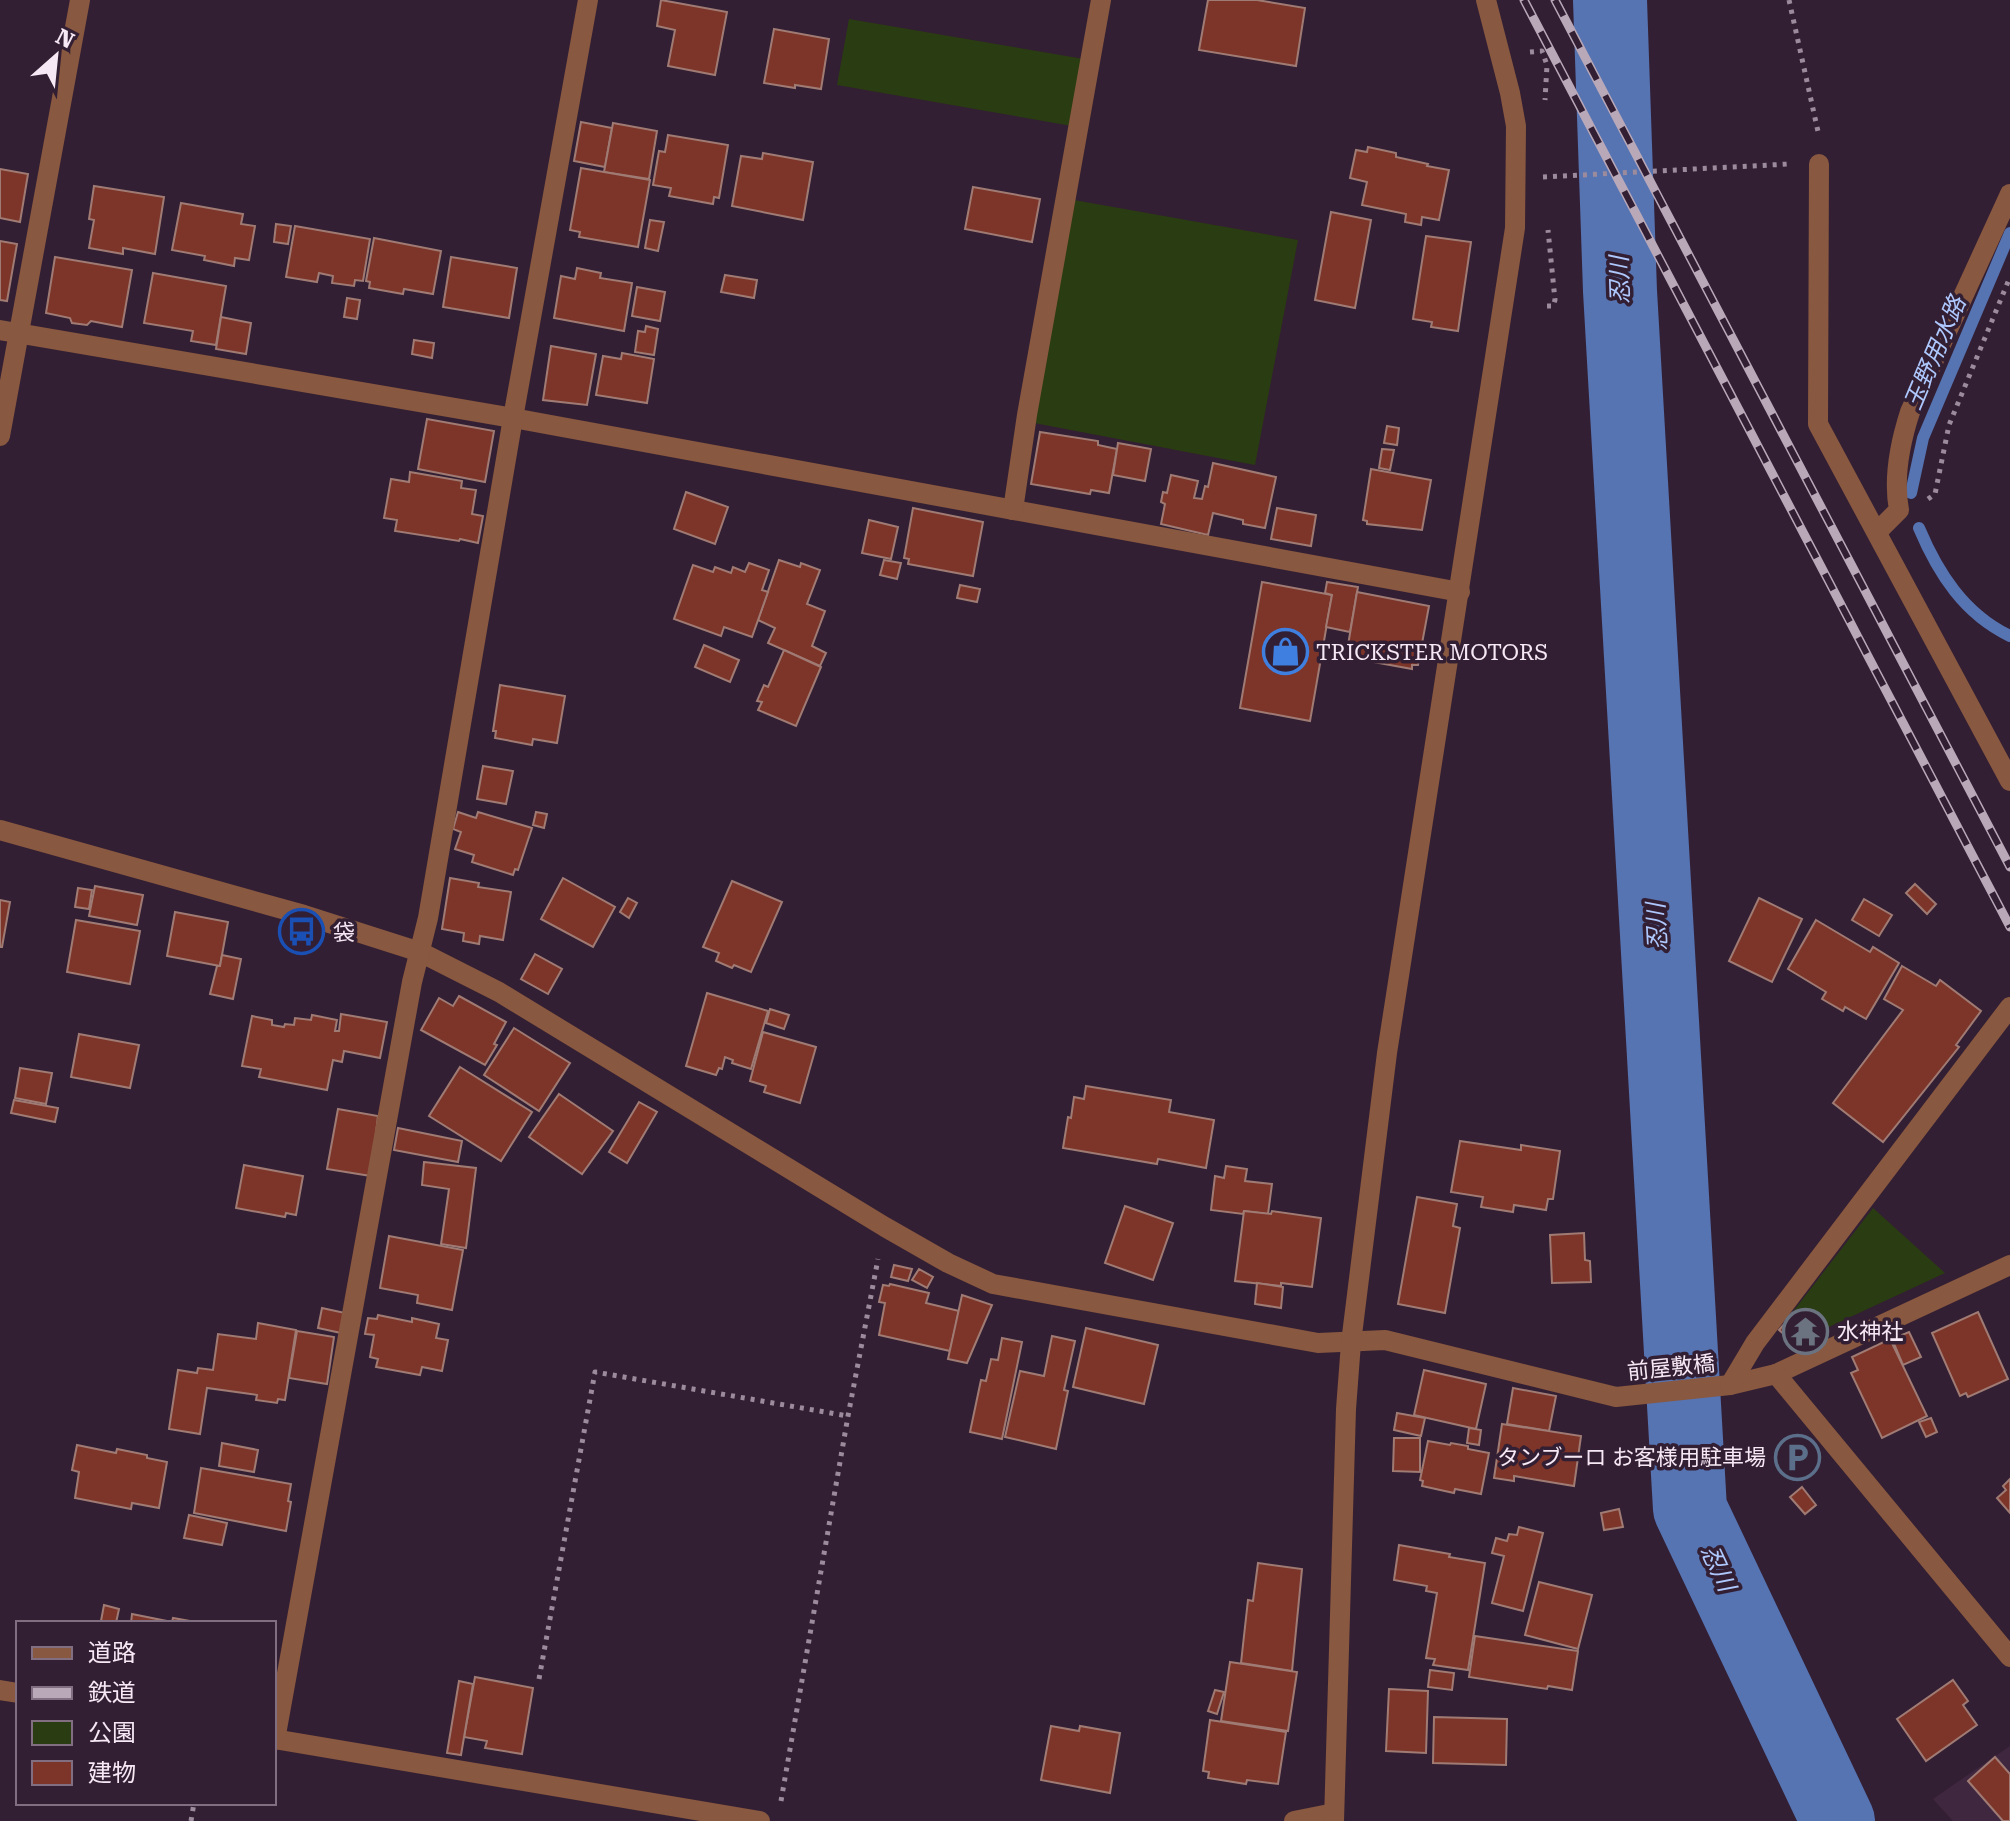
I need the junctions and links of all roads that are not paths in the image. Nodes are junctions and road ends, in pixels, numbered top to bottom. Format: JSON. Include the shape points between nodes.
{"nodes":[{"id":1,"x":80,"y":0,"type":"edge"},
{"id":2,"x":588,"y":0,"type":"edge"},
{"id":3,"x":1101,"y":0,"type":"edge"},
{"id":4,"x":1486,"y":0,"type":"edge"},
{"id":5,"x":1819,"y":164,"type":"road end"},
{"id":6,"x":2010,"y":194,"type":"edge"},
{"id":7,"x":9,"y":332,"type":"edge"},
{"id":8,"x":513,"y":418,"type":"junction"},
{"id":9,"x":0,"y":436,"type":"edge"},
{"id":10,"x":1013,"y":510,"type":"junction"},
{"id":11,"x":1877,"y":532,"type":"junction"},
{"id":12,"x":1460,"y":592,"type":"junction"},
{"id":13,"x":2010,"y":781,"type":"edge"},
{"id":14,"x":0,"y":830,"type":"edge"},
{"id":15,"x":420,"y":952,"type":"junction"},
{"id":16,"x":2010,"y":1007,"type":"edge"},
{"id":17,"x":2010,"y":1265,"type":"edge"},
{"id":18,"x":1351,"y":1343,"type":"junction"},
{"id":19,"x":1776,"y":1374,"type":"junction"},
{"id":20,"x":1730,"y":1385,"type":"junction"},
{"id":21,"x":2010,"y":1657,"type":"edge"},
{"id":22,"x":276,"y":1734,"type":"edge"},
{"id":23,"x":276,"y":1740,"type":"edge"},
{"id":24,"x":1334,"y":1817,"type":"edge"},
{"id":25,"x":760,"y":1821,"type":"edge"},
{"id":26,"x":1294,"y":1821,"type":"edge"}],
"edges":[{"from":1,"to":7,"type":"street"},
{"from":2,"to":8,"type":"street"},
{"from":3,"to":10,"type":"street"},
{"from":4,"to":12,"type":"street","via":[[1516,126],[1515,228]]},
{"from":5,"to":11,"type":"street","via":[[1818,424]]},
{"from":6,"to":11,"type":"street","via":[[1910,412],[1901,438],[1899,510]]},
{"from":7,"to":8,"type":"street"},
{"from":7,"to":9,"type":"street"},
{"from":8,"to":10,"type":"street"},
{"from":8,"to":15,"type":"street"},
{"from":10,"to":12,"type":"street"},
{"from":11,"to":13,"type":"street"},
{"from":12,"to":18,"type":"street","via":[[1387,1053]]},
{"from":14,"to":15,"type":"street","name":"前屋敷橋"},
{"from":15,"to":18,"type":"street","name":"前屋敷橋","via":[[499,992],[885,1227],[993,1284],[1318,1343]]},
{"from":15,"to":22,"type":"street"},
{"from":16,"to":20,"type":"street","via":[[1755,1343]]},
{"from":17,"to":19,"type":"street","name":"前屋敷橋"},
{"from":18,"to":20,"type":"street","name":"前屋敷橋","via":[[1385,1340],[1616,1397]]},
{"from":18,"to":24,"type":"street"},
{"from":19,"to":20,"type":"street","name":"前屋敷橋"},
{"from":19,"to":21,"type":"street"},
{"from":23,"to":25,"type":"street"},
{"from":24,"to":26,"type":"street"}]}
